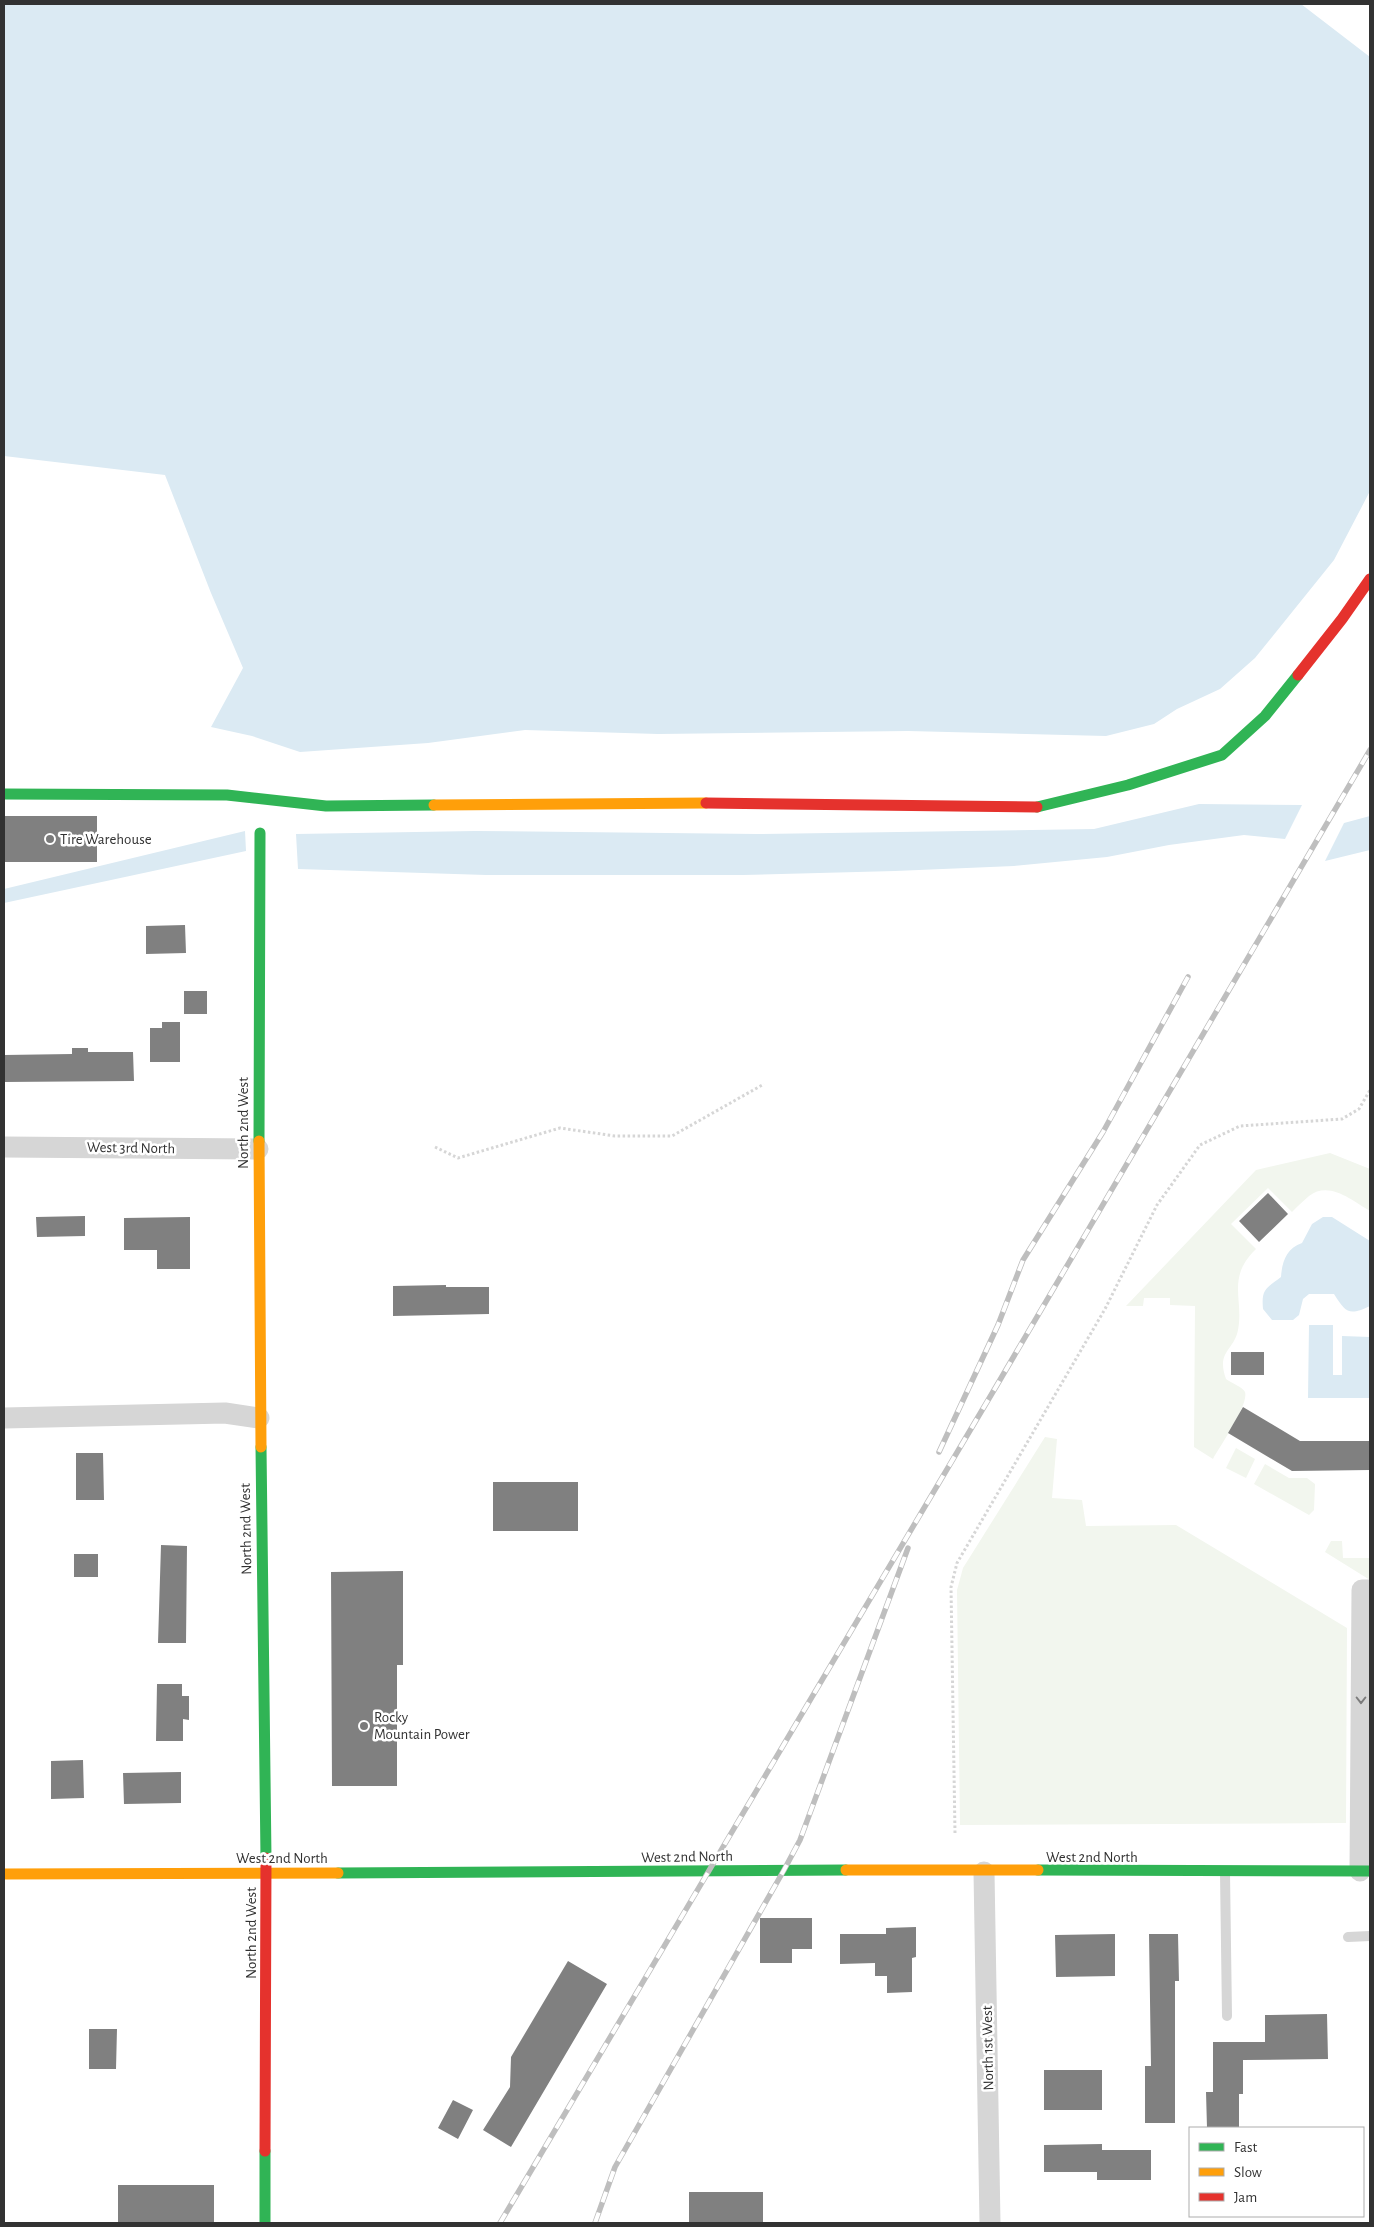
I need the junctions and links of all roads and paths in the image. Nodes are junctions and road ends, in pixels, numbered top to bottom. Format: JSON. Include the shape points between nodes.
{"nodes":[{"id":1,"x":1370,"y":579,"type":"edge"},
{"id":2,"x":4,"y":794,"type":"edge"},
{"id":3,"x":260,"y":833,"type":"dead end"},
{"id":4,"x":764,"y":1084,"type":"dead end"},
{"id":5,"x":1370,"y":1090,"type":"edge"},
{"id":6,"x":4,"y":1147,"type":"edge"},
{"id":7,"x":435,"y":1147,"type":"dead end"},
{"id":8,"x":258,"y":1149,"type":"junction"},
{"id":9,"x":4,"y":1418,"type":"edge"},
{"id":10,"x":259,"y":1418,"type":"junction"},
{"id":11,"x":1370,"y":1590,"type":"edge"},
{"id":12,"x":955,"y":1833,"type":"dead end"},
{"id":13,"x":1365,"y":1871,"type":"edge"},
{"id":14,"x":984,"y":1872,"type":"junction"},
{"id":15,"x":1225,"y":1872,"type":"junction"},
{"id":16,"x":266,"y":1873,"type":"junction"},
{"id":17,"x":4,"y":1874,"type":"edge"},
{"id":18,"x":1370,"y":1936,"type":"edge"},
{"id":19,"x":1348,"y":1937,"type":"dead end"},
{"id":20,"x":1227,"y":2016,"type":"dead end"},
{"id":21,"x":265,"y":2223,"type":"edge"},
{"id":22,"x":990,"y":2223,"type":"edge"}],
"edges":[{"from":1,"to":2,"type":"street","via":[[1265,716],[1222,755],[1038,807],[687,802],[326,806],[227,794]]},
{"from":3,"to":8,"type":"street","name":"North 2nd West"},
{"from":4,"to":7,"type":"path","via":[[672,1136],[615,1136],[560,1128],[458,1158]]},
{"from":5,"to":12,"type":"path","via":[[1359,1109],[1342,1118],[1240,1126],[1200,1145],[1157,1205],[1105,1309],[957,1563],[951,1587]]},
{"from":6,"to":8,"type":"street","name":"West 3rd North"},
{"from":8,"to":10,"type":"street","name":"North 2nd West"},
{"from":9,"to":10,"type":"street","via":[[225,1413]]},
{"from":10,"to":16,"type":"street","name":"North 2nd West"},
{"from":11,"to":13,"type":"street","one_way":true,"via":[[1362,1590]]},
{"from":13,"to":15,"type":"street","name":"West 2nd North"},
{"from":14,"to":15,"type":"street","name":"West 2nd North"},
{"from":14,"to":16,"type":"street","name":"West 2nd North"},
{"from":14,"to":22,"type":"street","name":"North 1st West"},
{"from":15,"to":20,"type":"lane"},
{"from":16,"to":17,"type":"street","name":"West 2nd North"},
{"from":16,"to":21,"type":"street","name":"North 2nd West"},
{"from":18,"to":19,"type":"lane"}]}
